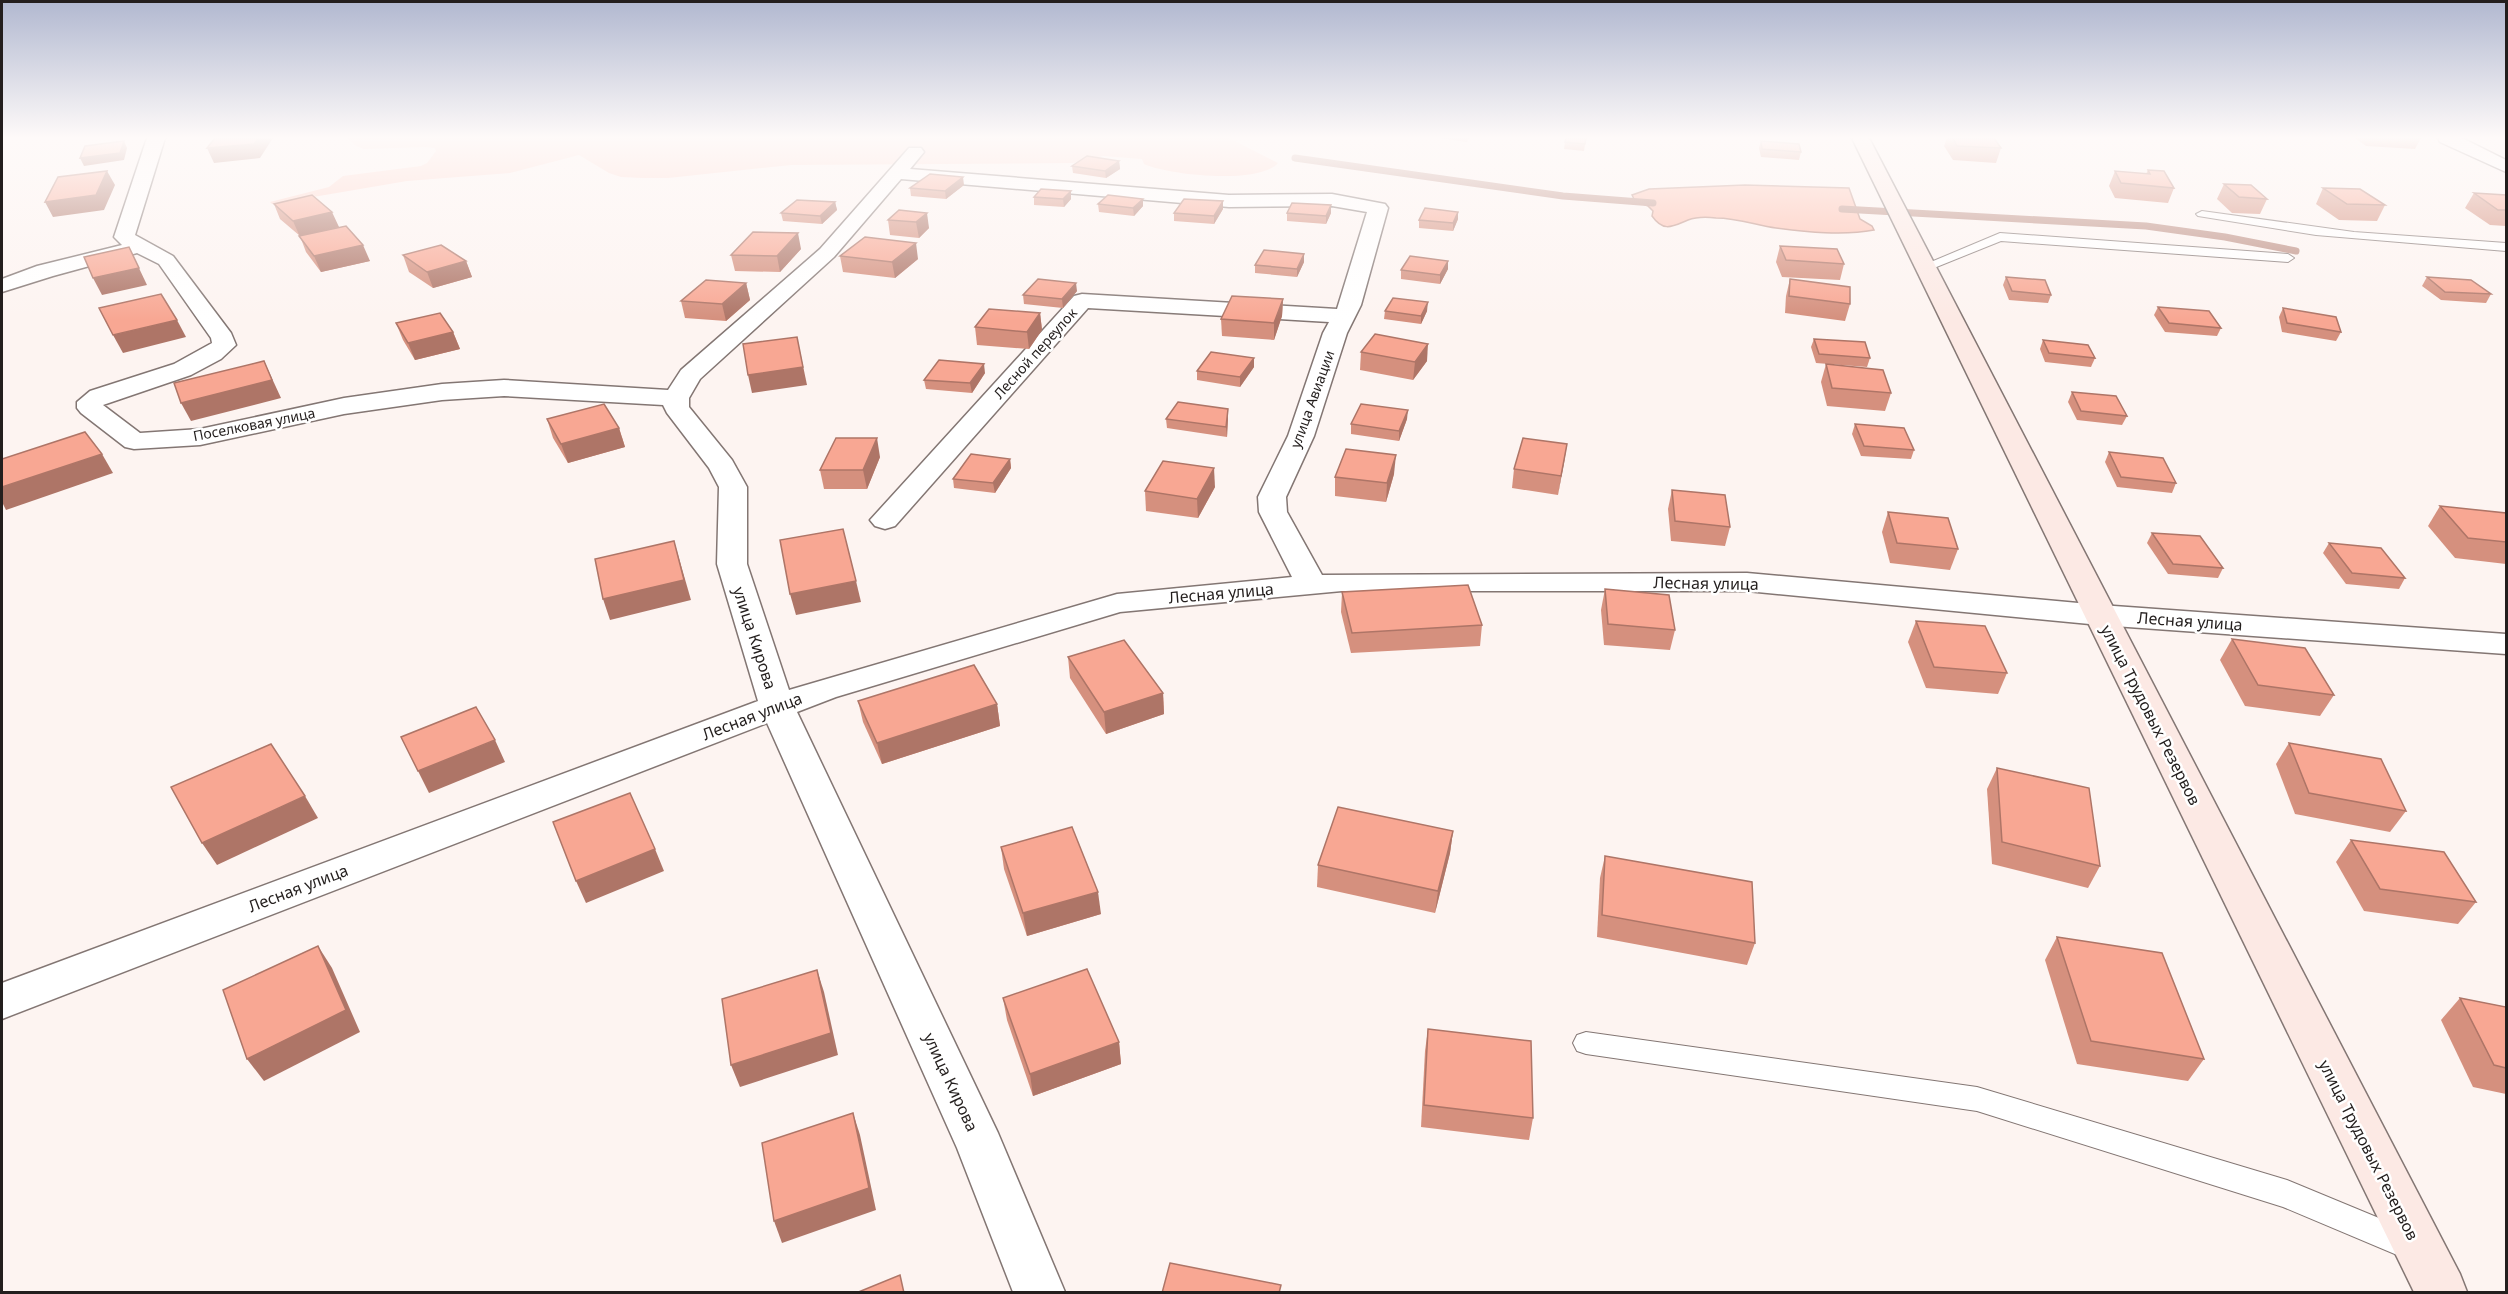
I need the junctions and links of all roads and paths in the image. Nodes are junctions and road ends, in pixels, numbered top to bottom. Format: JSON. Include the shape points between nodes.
{"nodes":[{"id":1,"x":136,"y":198,"type":"edge"},
{"id":2,"x":874,"y":198,"type":"edge"},
{"id":3,"x":1207,"y":198,"type":"edge"},
{"id":4,"x":1890,"y":198,"type":"edge"},
{"id":5,"x":2202,"y":214,"type":"dead end"},
{"id":6,"x":142,"y":247,"type":"junction"},
{"id":7,"x":2506,"y":247,"type":"edge"},
{"id":8,"x":2288,"y":258,"type":"dead end"},
{"id":9,"x":1925,"y":267,"type":"junction"},
{"id":10,"x":2,"y":286,"type":"edge"},
{"id":11,"x":1345,"y":316,"type":"junction"},
{"id":12,"x":676,"y":398,"type":"junction"},
{"id":13,"x":885,"y":520,"type":"dead end"},
{"id":14,"x":1312,"y":585,"type":"junction"},
{"id":15,"x":2100,"y":615,"type":"junction"},
{"id":16,"x":2506,"y":644,"type":"edge"},
{"id":17,"x":777,"y":706,"type":"junction"},
{"id":18,"x":2,"y":1001,"type":"edge"},
{"id":19,"x":1586,"y":1043,"type":"dead end"},
{"id":20,"x":2420,"y":1250,"type":"junction"},
{"id":21,"x":1039,"y":1293,"type":"edge"},
{"id":22,"x":2441,"y":1293,"type":"edge"}],
"edges":[{"from":1,"to":6,"type":"street","via":[[124,237]]},
{"from":2,"to":12,"type":"street","name":"улица Авиации","via":[[827,253],[690,375]]},
{"from":3,"to":11,"type":"street","name":"улица Авиации","via":[[1332,200],[1378,207]]},
{"from":4,"to":9,"type":"main road","name":"улица Трудовых Резервов"},
{"from":5,"to":7,"type":"lane","via":[[2362,237]]},
{"from":6,"to":10,"type":"street"},
{"from":6,"to":12,"type":"street","name":"Поселковая улица","via":[[166,260],[223,338],[224,345],[190,366],[90,402],[90,408],[134,441],[200,437],[344,406],[452,392],[504,388]]},
{"from":8,"to":9,"type":"lane","via":[[2000,237]]},
{"from":9,"to":15,"type":"main road","name":"улица Трудовых Резервов"},
{"from":11,"to":13,"type":"street","name":"Лесной переулок","via":[[1082,301]]},
{"from":11,"to":14,"type":"street","name":"улица Авиации","via":[[1335,333],[1301,436],[1272,497],[1273,512]]},
{"from":12,"to":17,"type":"street","name":"улица Кирова","via":[[676,408],[722,466],[733,487],[732,564]]},
{"from":14,"to":15,"type":"street","name":"Лесная улица","via":[[1747,582]]},
{"from":14,"to":17,"type":"street","name":"Лесная улица","via":[[1117,603]]},
{"from":15,"to":16,"type":"street","name":"Лесная улица"},
{"from":15,"to":20,"type":"main road","name":"улица Трудовых Резервов"},
{"from":17,"to":18,"type":"street","name":"Лесная улица"},
{"from":17,"to":21,"type":"street","name":"улица Кирова","via":[[981,1148]]},
{"from":19,"to":20,"type":"lane","via":[[1977,1099],[2288,1194]]},
{"from":20,"to":22,"type":"main road","name":"улица Трудовых Резервов"}]}
